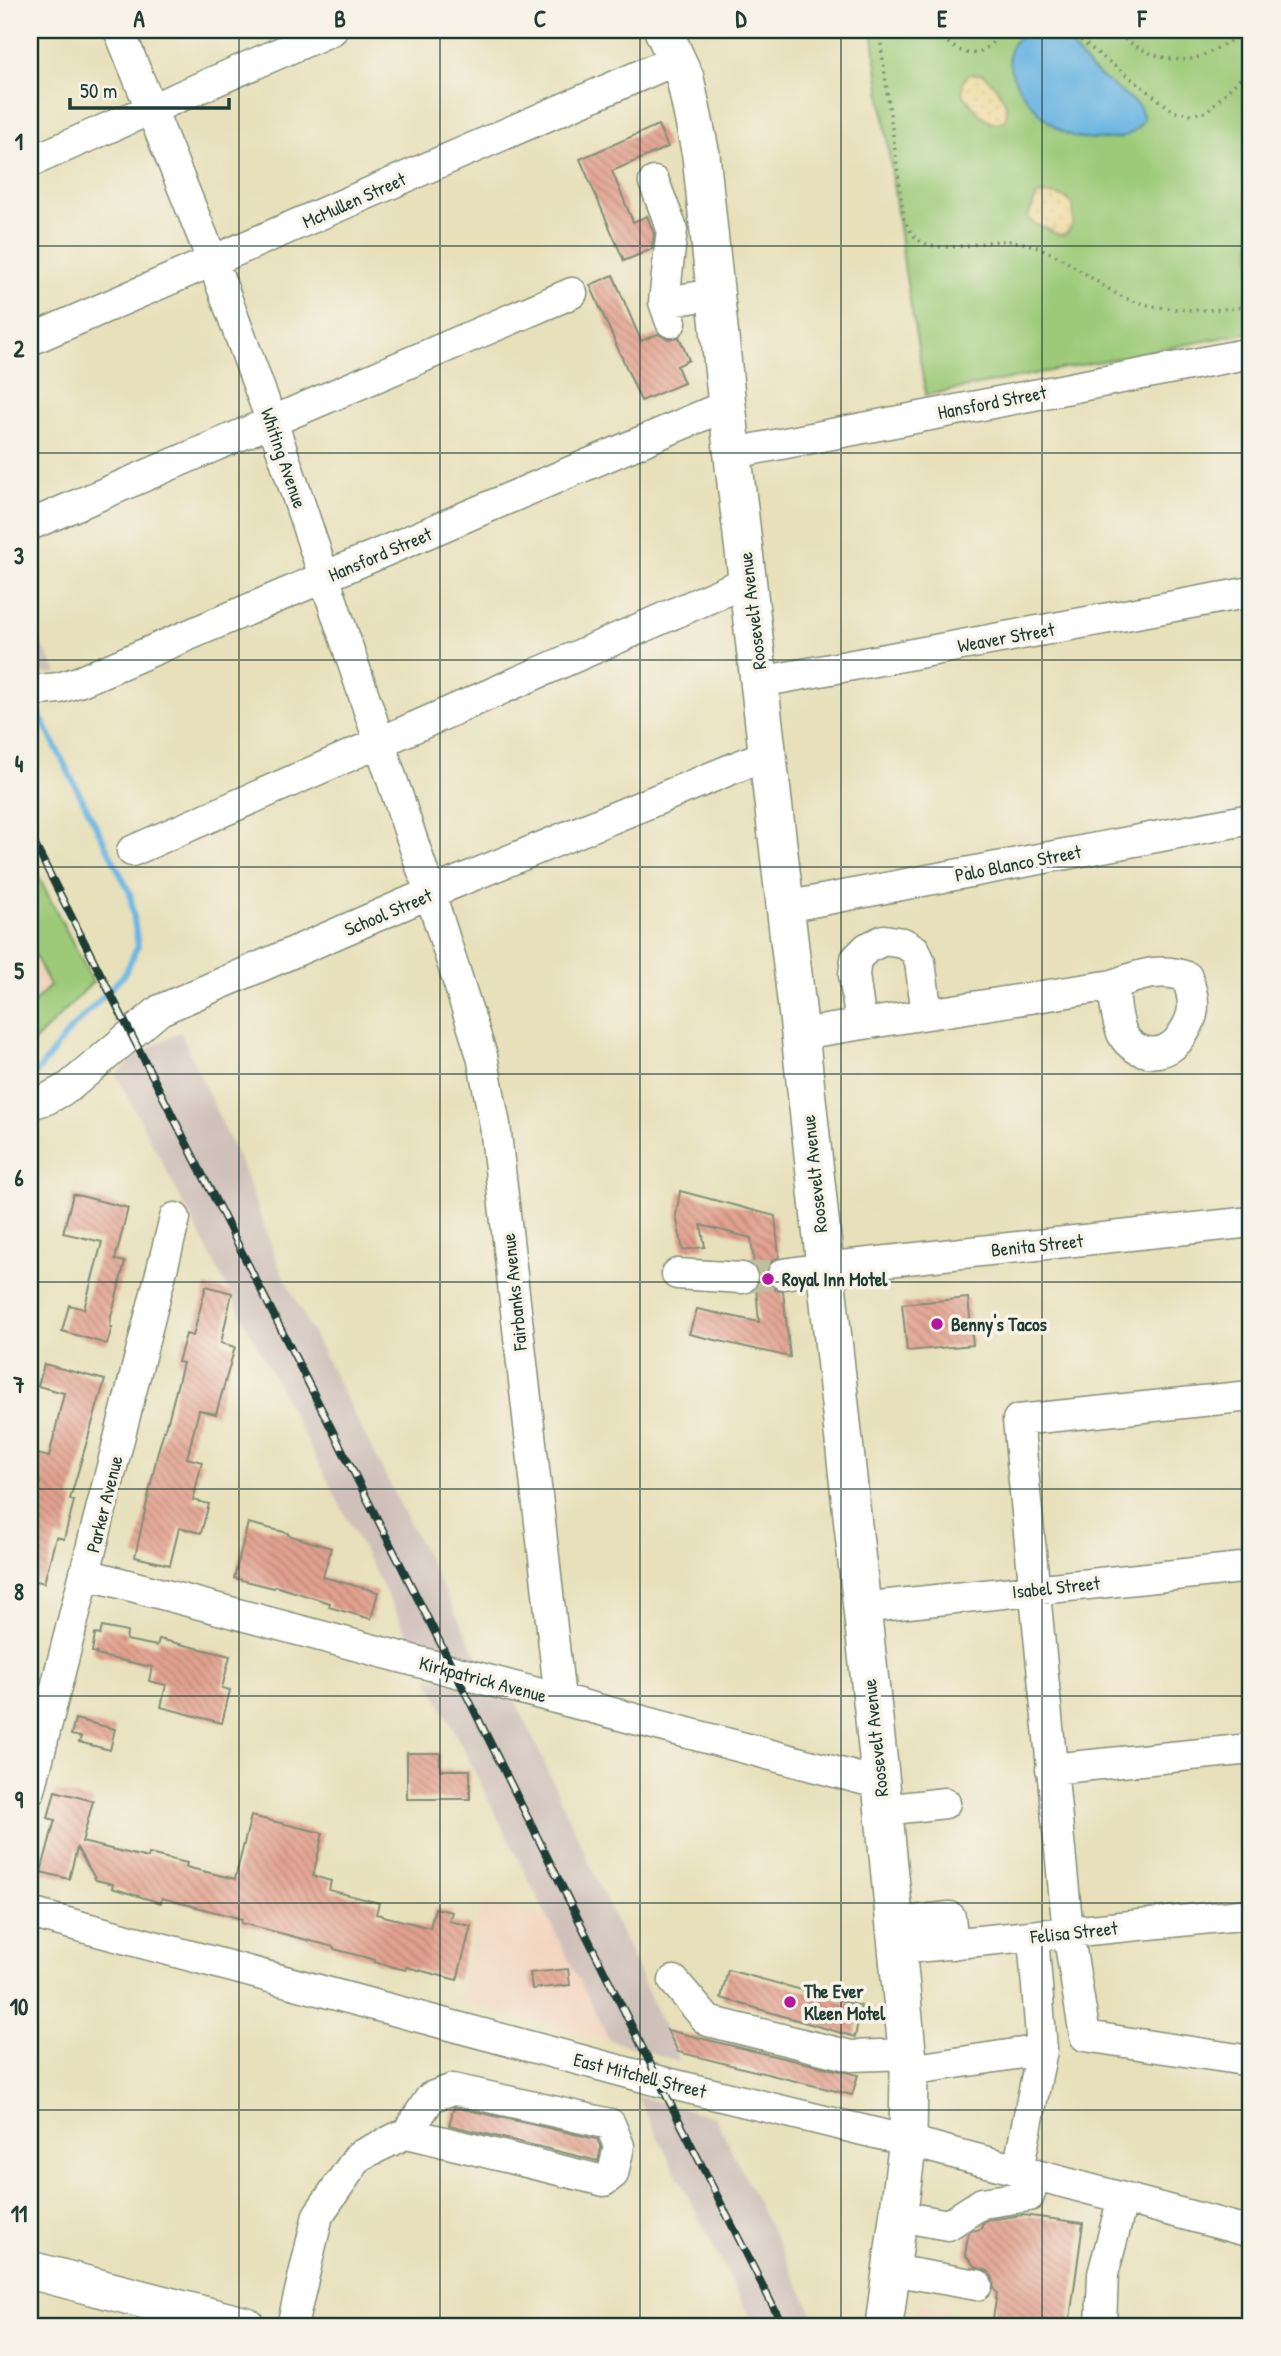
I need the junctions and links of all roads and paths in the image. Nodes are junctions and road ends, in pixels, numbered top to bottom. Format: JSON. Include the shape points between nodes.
{"nodes":[{"id":1,"x":119,"y":30,"type":"edge"},
{"id":2,"x":332,"y":30,"type":"edge"},
{"id":3,"x":879,"y":30,"type":"edge"},
{"id":4,"x":931,"y":30,"type":"edge"},
{"id":5,"x":1004,"y":30,"type":"edge"},
{"id":6,"x":1071,"y":30,"type":"edge"},
{"id":7,"x":1114,"y":30,"type":"edge"},
{"id":8,"x":1251,"y":30,"type":"edge"},
{"id":9,"x":671,"y":44,"type":"edge"},
{"id":10,"x":1251,"y":68,"type":"edge"},
{"id":11,"x":151,"y":109,"type":"junction"},
{"id":12,"x":30,"y":162,"type":"edge"},
{"id":13,"x":654,"y":182,"type":"dead end"},
{"id":14,"x":213,"y":262,"type":"junction"},
{"id":15,"x":572,"y":293,"type":"dead end"},
{"id":16,"x":716,"y":294,"type":"junction"},
{"id":17,"x":1251,"y":306,"type":"edge"},
{"id":18,"x":30,"y":340,"type":"edge"},
{"id":19,"x":1251,"y":352,"type":"edge"},
{"id":20,"x":727,"y":405,"type":"junction"},
{"id":21,"x":272,"y":422,"type":"junction"},
{"id":22,"x":734,"y":453,"type":"junction"},
{"id":23,"x":30,"y":526,"type":"edge"},
{"id":24,"x":324,"y":578,"type":"junction"},
{"id":25,"x":748,"y":581,"type":"junction"},
{"id":26,"x":1251,"y":592,"type":"edge"},
{"id":27,"x":760,"y":682,"type":"junction"},
{"id":28,"x":30,"y":691,"type":"edge"},
{"id":29,"x":379,"y":741,"type":"junction"},
{"id":30,"x":768,"y":754,"type":"junction"},
{"id":31,"x":1251,"y":819,"type":"edge"},
{"id":32,"x":132,"y":851,"type":"dead end"},
{"id":33,"x":430,"y":893,"type":"junction"},
{"id":34,"x":785,"y":907,"type":"junction"},
{"id":35,"x":1113,"y":985,"type":"dead end"},
{"id":36,"x":927,"y":1014,"type":"junction"},
{"id":37,"x":861,"y":1024,"type":"junction"},
{"id":38,"x":800,"y":1034,"type":"junction"},
{"id":39,"x":30,"y":1104,"type":"edge"},
{"id":40,"x":175,"y":1218,"type":"dead end"},
{"id":41,"x":1251,"y":1222,"type":"edge"},
{"id":42,"x":823,"y":1268,"type":"junction"},
{"id":43,"x":677,"y":1274,"type":"dead end"},
{"id":44,"x":783,"y":1274,"type":"tunnel mouth"},
{"id":45,"x":741,"y":1278,"type":"tunnel mouth"},
{"id":46,"x":1251,"y":1396,"type":"edge"},
{"id":47,"x":1251,"y":1567,"type":"edge"},
{"id":48,"x":86,"y":1574,"type":"junction"},
{"id":49,"x":1035,"y":1589,"type":"junction"},
{"id":50,"x":860,"y":1608,"type":"junction"},
{"id":51,"x":560,"y":1699,"type":"junction"},
{"id":52,"x":1251,"y":1749,"type":"edge"},
{"id":53,"x":1051,"y":1769,"type":"junction"},
{"id":54,"x":30,"y":1790,"type":"edge"},
{"id":55,"x":882,"y":1797,"type":"junction"},
{"id":56,"x":944,"y":1803,"type":"dead end"},
{"id":57,"x":30,"y":1913,"type":"edge"},
{"id":58,"x":1251,"y":1914,"type":"edge"},
{"id":59,"x":1068,"y":1933,"type":"junction"},
{"id":60,"x":896,"y":1936,"type":"junction"},
{"id":61,"x":1033,"y":1936,"type":"junction"},
{"id":62,"x":674,"y":1981,"type":"dead end"},
{"id":63,"x":1042,"y":2050,"type":"junction"},
{"id":64,"x":1251,"y":2061,"type":"edge"},
{"id":65,"x":909,"y":2062,"type":"junction"},
{"id":66,"x":407,"y":2133,"type":"junction"},
{"id":67,"x":908,"y":2141,"type":"junction"},
{"id":68,"x":1027,"y":2172,"type":"junction"},
{"id":69,"x":1123,"y":2198,"type":"junction"},
{"id":70,"x":899,"y":2217,"type":"junction"},
{"id":71,"x":1251,"y":2232,"type":"edge"},
{"id":72,"x":30,"y":2270,"type":"edge"},
{"id":73,"x":892,"y":2270,"type":"junction"},
{"id":74,"x":977,"y":2285,"type":"dead end"},
{"id":75,"x":246,"y":2326,"type":"edge"},
{"id":76,"x":292,"y":2326,"type":"edge"},
{"id":77,"x":887,"y":2326,"type":"edge"},
{"id":78,"x":1101,"y":2326,"type":"edge"}],
"edges":[{"from":1,"to":11,"type":"street","name":"Whiting Avenue"},
{"from":2,"to":11,"type":"street"},
{"from":3,"to":17,"type":"path","via":[[904,219],[913,236],[926,245],[947,247],[1006,241],[1035,247],[1139,303],[1227,310]]},
{"from":4,"to":5,"type":"path","via":[[971,54]]},
{"from":6,"to":10,"type":"path","via":[[1175,112],[1206,112]]},
{"from":7,"to":8,"type":"path","via":[[1123,39],[1166,58],[1196,58]]},
{"from":9,"to":14,"type":"street","name":"McMullen Street"},
{"from":9,"to":16,"type":"main road","name":"Roosevelt Avenue","via":[[685,78],[701,155]]},
{"from":11,"to":12,"type":"street"},
{"from":11,"to":14,"type":"street","name":"Whiting Avenue"},
{"from":13,"to":16,"type":"street","via":[[672,229],[667,312]]},
{"from":14,"to":18,"type":"street","name":"McMullen Street"},
{"from":14,"to":21,"type":"street","name":"Whiting Avenue"},
{"from":15,"to":21,"type":"street"},
{"from":16,"to":20,"type":"main road","name":"Roosevelt Avenue"},
{"from":19,"to":22,"type":"street","name":"Hansford Street"},
{"from":20,"to":22,"type":"main road","name":"Roosevelt Avenue"},
{"from":20,"to":24,"type":"street","name":"Hansford Street"},
{"from":21,"to":23,"type":"street"},
{"from":21,"to":24,"type":"street","name":"Whiting Avenue"},
{"from":22,"to":25,"type":"main road","name":"Roosevelt Avenue"},
{"from":24,"to":28,"type":"street","name":"Hansford Street","via":[[81,681]]},
{"from":24,"to":29,"type":"street","name":"Whiting Avenue"},
{"from":25,"to":27,"type":"main road","name":"Roosevelt Avenue"},
{"from":25,"to":29,"type":"street"},
{"from":26,"to":27,"type":"street","name":"Weaver Street"},
{"from":27,"to":30,"type":"main road","name":"Roosevelt Avenue"},
{"from":29,"to":32,"type":"street"},
{"from":29,"to":33,"type":"street","name":"Whiting Avenue"},
{"from":30,"to":33,"type":"street","name":"School Street"},
{"from":30,"to":34,"type":"main road","name":"Roosevelt Avenue"},
{"from":31,"to":34,"type":"street","name":"Palo Blanco Street"},
{"from":33,"to":39,"type":"street","name":"School Street","via":[[160,1010],[69,1087]]},
{"from":33,"to":51,"type":"street","name":"Fairbanks Avenue","via":[[482,1056],[495,1125]]},
{"from":34,"to":38,"type":"main road","name":"Roosevelt Avenue"},
{"from":35,"to":36,"type":"street"},
{"from":36,"to":37,"type":"street"},
{"from":36,"to":37,"type":"street","via":[[915,950],[884,940],[856,959]]},
{"from":37,"to":38,"type":"street"},
{"from":38,"to":42,"type":"main road","name":"Roosevelt Avenue"},
{"from":40,"to":48,"type":"street","name":"Parker Avenue"},
{"from":41,"to":42,"type":"street","name":"Benita Street"},
{"from":42,"to":44,"type":"street","name":"Benita Street"},
{"from":42,"to":50,"type":"main road","name":"Roosevelt Avenue"},
{"from":43,"to":45,"type":"street"},
{"from":46,"to":49,"type":"street","via":[[1018,1420]]},
{"from":47,"to":49,"type":"street","name":"Isabel Street"},
{"from":48,"to":51,"type":"street","name":"Kirkpatrick Avenue"},
{"from":48,"to":54,"type":"street","name":"Parker Avenue"},
{"from":49,"to":50,"type":"street","name":"Isabel Street"},
{"from":49,"to":53,"type":"street"},
{"from":50,"to":55,"type":"main road","name":"Roosevelt Avenue"},
{"from":51,"to":55,"type":"street","name":"Kirkpatrick Avenue"},
{"from":52,"to":53,"type":"street"},
{"from":53,"to":59,"type":"street"},
{"from":55,"to":56,"type":"street"},
{"from":55,"to":60,"type":"main road","name":"Roosevelt Avenue"},
{"from":57,"to":67,"type":"street","name":"East Mitchell Street","via":[[659,2081]]},
{"from":58,"to":59,"type":"street","name":"Felisa Street"},
{"from":59,"to":61,"type":"street","name":"Felisa Street"},
{"from":59,"to":64,"type":"street","via":[[1085,2036]]},
{"from":60,"to":61,"type":"street","name":"Felisa Street","via":[[953,1944]]},
{"from":60,"to":65,"type":"main road","name":"Roosevelt Avenue"},
{"from":61,"to":63,"type":"street"},
{"from":62,"to":65,"type":"street","via":[[708,2021],[851,2056]]},
{"from":63,"to":65,"type":"street"},
{"from":63,"to":68,"type":"street"},
{"from":65,"to":67,"type":"main road","name":"Roosevelt Avenue"},
{"from":66,"to":66,"type":"street","via":[[604,2181],[613,2174],[620,2146],[610,2124],[453,2089],[431,2097]]},
{"from":66,"to":76,"type":"street","via":[[359,2156],[318,2215]]},
{"from":67,"to":68,"type":"street","name":"East Mitchell Street"},
{"from":67,"to":70,"type":"main road","name":"Roosevelt Avenue"},
{"from":68,"to":69,"type":"street","name":"East Mitchell Street"},
{"from":68,"to":70,"type":"street","via":[[1029,2196],[982,2203],[948,2225]]},
{"from":69,"to":71,"type":"street","name":"East Mitchell Street"},
{"from":69,"to":78,"type":"street","via":[[1103,2274]]},
{"from":70,"to":73,"type":"main road","name":"Roosevelt Avenue"},
{"from":72,"to":75,"type":"main road"},
{"from":73,"to":74,"type":"street"},
{"from":73,"to":77,"type":"main road","name":"Roosevelt Avenue"}]}
